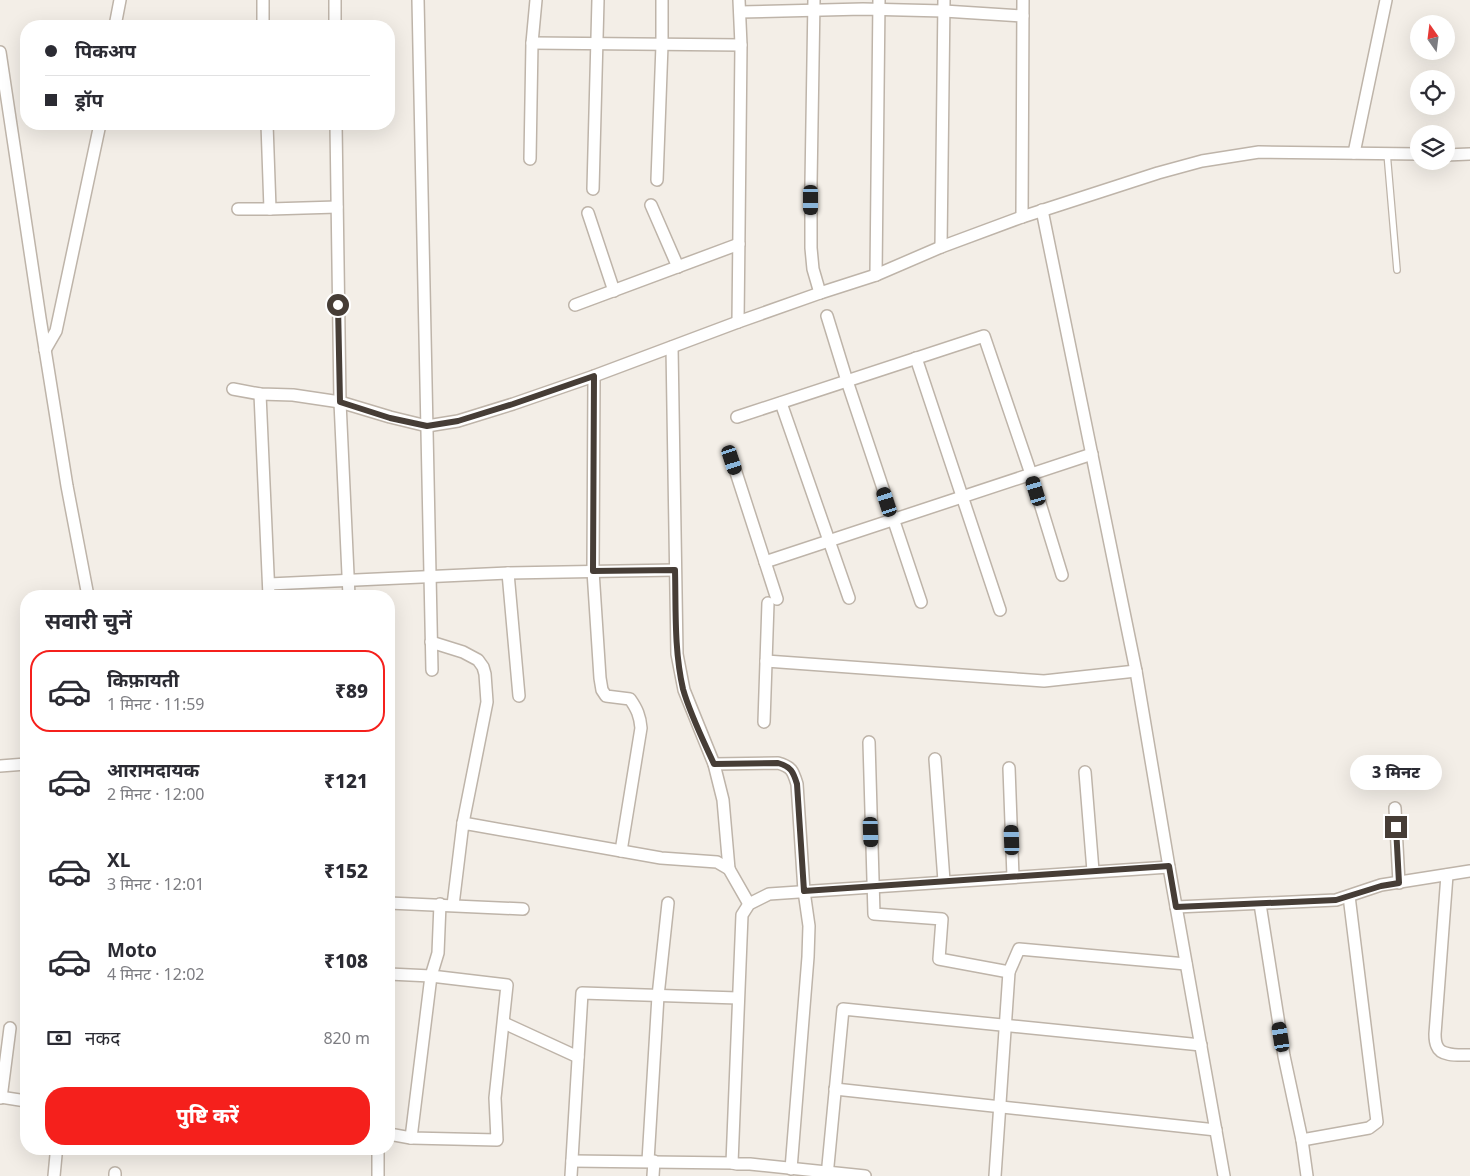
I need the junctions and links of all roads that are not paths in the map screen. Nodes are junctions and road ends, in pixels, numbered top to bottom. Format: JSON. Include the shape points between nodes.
{"nodes":[{"id":1,"x":120,"y":0,"type":"edge"},
{"id":2,"x":262,"y":0,"type":"edge"},
{"id":3,"x":335,"y":0,"type":"edge"},
{"id":4,"x":418,"y":0,"type":"edge"},
{"id":5,"x":536,"y":0,"type":"edge"},
{"id":6,"x":598,"y":0,"type":"edge"},
{"id":7,"x":662,"y":0,"type":"edge"},
{"id":8,"x":1023,"y":0,"type":"edge"},
{"id":9,"x":1386,"y":0,"type":"edge"},
{"id":10,"x":814,"y":5,"type":"edge"},
{"id":11,"x":879,"y":5,"type":"edge"},
{"id":12,"x":944,"y":5,"type":"edge"},
{"id":13,"x":739,"y":6,"type":"edge"},
{"id":14,"x":1023,"y":16,"type":"junction"},
{"id":15,"x":116,"y":20,"type":"edge"},
{"id":16,"x":264,"y":20,"type":"edge"},
{"id":17,"x":335,"y":20,"type":"edge"},
{"id":18,"x":532,"y":43,"type":"junction"},
{"id":19,"x":598,"y":44,"type":"junction"},
{"id":20,"x":662,"y":45,"type":"junction"},
{"id":21,"x":741,"y":45,"type":"junction"},
{"id":22,"x":0,"y":52,"type":"edge"},
{"id":23,"x":99,"y":130,"type":"edge"},
{"id":24,"x":267,"y":130,"type":"edge"},
{"id":25,"x":336,"y":130,"type":"edge"},
{"id":26,"x":1354,"y":153,"type":"junction"},
{"id":27,"x":1387,"y":154,"type":"junction"},
{"id":28,"x":1410,"y":154,"type":"edge"},
{"id":29,"x":1470,"y":154,"type":"edge"},
{"id":30,"x":1455,"y":155,"type":"edge"},
{"id":31,"x":530,"y":160,"type":"dead end"},
{"id":32,"x":657,"y":180,"type":"dead end"},
{"id":33,"x":593,"y":190,"type":"dead end"},
{"id":34,"x":650,"y":205,"type":"dead end"},
{"id":35,"x":337,"y":207,"type":"junction"},
{"id":36,"x":238,"y":209,"type":"dead end"},
{"id":37,"x":270,"y":209,"type":"junction"},
{"id":38,"x":1042,"y":210,"type":"junction"},
{"id":39,"x":588,"y":213,"type":"dead end"},
{"id":40,"x":1022,"y":216,"type":"junction"},
{"id":41,"x":739,"y":244,"type":"junction"},
{"id":42,"x":941,"y":247,"type":"junction"},
{"id":43,"x":678,"y":267,"type":"junction"},
{"id":44,"x":1397,"y":270,"type":"dead end"},
{"id":45,"x":876,"y":275,"type":"junction"},
{"id":46,"x":614,"y":291,"type":"junction"},
{"id":47,"x":820,"y":293,"type":"junction"},
{"id":48,"x":575,"y":305,"type":"dead end"},
{"id":49,"x":827,"y":316,"type":"dead end"},
{"id":50,"x":738,"y":322,"type":"junction"},
{"id":51,"x":672,"y":347,"type":"junction"},
{"id":52,"x":45,"y":350,"type":"junction"},
{"id":53,"x":916,"y":358,"type":"junction"},
{"id":54,"x":594,"y":376,"type":"junction"},
{"id":55,"x":847,"y":381,"type":"junction"},
{"id":56,"x":233,"y":389,"type":"dead end"},
{"id":57,"x":260,"y":394,"type":"junction"},
{"id":58,"x":340,"y":402,"type":"junction"},
{"id":59,"x":781,"y":403,"type":"junction"},
{"id":60,"x":737,"y":417,"type":"dead end"},
{"id":61,"x":427,"y":426,"type":"junction"},
{"id":62,"x":1092,"y":454,"type":"junction"},
{"id":63,"x":732,"y":460,"type":"dead end"},
{"id":64,"x":1031,"y":474,"type":"junction"},
{"id":65,"x":963,"y":497,"type":"junction"},
{"id":66,"x":893,"y":520,"type":"junction"},
{"id":67,"x":828,"y":541,"type":"junction"},
{"id":68,"x":765,"y":562,"type":"junction"},
{"id":69,"x":675,"y":570,"type":"junction"},
{"id":70,"x":593,"y":571,"type":"junction"},
{"id":71,"x":508,"y":573,"type":"junction"},
{"id":72,"x":1062,"y":575,"type":"dead end"},
{"id":73,"x":430,"y":576,"type":"junction"},
{"id":74,"x":349,"y":580,"type":"junction"},
{"id":75,"x":270,"y":584,"type":"junction"},
{"id":76,"x":87,"y":590,"type":"edge"},
{"id":77,"x":270,"y":590,"type":"edge"},
{"id":78,"x":349,"y":590,"type":"edge"},
{"id":79,"x":849,"y":598,"type":"dead end"},
{"id":80,"x":921,"y":602,"type":"dead end"},
{"id":81,"x":1000,"y":610,"type":"dead end"},
{"id":82,"x":431,"y":642,"type":"junction"},
{"id":83,"x":766,"y":661,"type":"junction"},
{"id":84,"x":432,"y":670,"type":"dead end"},
{"id":85,"x":1136,"y":672,"type":"junction"},
{"id":86,"x":519,"y":696,"type":"dead end"},
{"id":87,"x":764,"y":722,"type":"dead end"},
{"id":88,"x":869,"y":742,"type":"dead end"},
{"id":89,"x":935,"y":759,"type":"dead end"},
{"id":90,"x":20,"y":764,"type":"edge"},
{"id":91,"x":714,"y":764,"type":"junction"},
{"id":92,"x":0,"y":766,"type":"edge"},
{"id":93,"x":1009,"y":768,"type":"dead end"},
{"id":94,"x":1085,"y":772,"type":"dead end"},
{"id":95,"x":1395,"y":808,"type":"dead end"},
{"id":96,"x":463,"y":823,"type":"junction"},
{"id":97,"x":621,"y":851,"type":"junction"},
{"id":98,"x":1169,"y":866,"type":"junction"},
{"id":99,"x":729,"y":869,"type":"junction"},
{"id":100,"x":1093,"y":871,"type":"junction"},
{"id":101,"x":1470,"y":871,"type":"edge"},
{"id":102,"x":1447,"y":875,"type":"junction"},
{"id":103,"x":1013,"y":877,"type":"junction"},
{"id":104,"x":944,"y":881,"type":"junction"},
{"id":105,"x":1399,"y":883,"type":"junction"},
{"id":106,"x":872,"y":886,"type":"junction"},
{"id":107,"x":804,"y":891,"type":"junction"},
{"id":108,"x":1349,"y":896,"type":"junction"},
{"id":109,"x":395,"y":903,"type":"edge"},
{"id":110,"x":668,"y":903,"type":"dead end"},
{"id":111,"x":440,"y":904,"type":"junction"},
{"id":112,"x":749,"y":904,"type":"junction"},
{"id":113,"x":1260,"y":904,"type":"junction"},
{"id":114,"x":453,"y":905,"type":"junction"},
{"id":115,"x":1176,"y":907,"type":"junction"},
{"id":116,"x":523,"y":909,"type":"dead end"},
{"id":117,"x":1186,"y":964,"type":"junction"},
{"id":118,"x":1009,"y":972,"type":"junction"},
{"id":119,"x":395,"y":974,"type":"edge"},
{"id":120,"x":432,"y":976,"type":"junction"},
{"id":121,"x":658,"y":996,"type":"junction"},
{"id":122,"x":738,"y":998,"type":"junction"},
{"id":123,"x":504,"y":1023,"type":"junction"},
{"id":124,"x":1006,"y":1026,"type":"junction"},
{"id":125,"x":10,"y":1028,"type":"dead end"},
{"id":126,"x":1201,"y":1045,"type":"junction"},
{"id":127,"x":1470,"y":1055,"type":"edge"},
{"id":128,"x":578,"y":1058,"type":"junction"},
{"id":129,"x":835,"y":1089,"type":"junction"},
{"id":130,"x":0,"y":1097,"type":"edge"},
{"id":131,"x":20,"y":1100,"type":"edge"},
{"id":132,"x":1000,"y":1107,"type":"junction"},
{"id":133,"x":1216,"y":1130,"type":"junction"},
{"id":134,"x":395,"y":1135,"type":"edge"},
{"id":135,"x":411,"y":1138,"type":"junction"},
{"id":136,"x":1302,"y":1140,"type":"junction"},
{"id":137,"x":56,"y":1155,"type":"dead end"},
{"id":138,"x":378,"y":1155,"type":"edge"},
{"id":139,"x":572,"y":1160,"type":"junction"},
{"id":140,"x":651,"y":1161,"type":"junction"},
{"id":141,"x":735,"y":1168,"type":"edge"},
{"id":142,"x":791,"y":1169,"type":"junction"},
{"id":143,"x":827,"y":1174,"type":"edge"},
{"id":144,"x":54,"y":1176,"type":"edge"},
{"id":145,"x":378,"y":1176,"type":"edge"},
{"id":146,"x":571,"y":1176,"type":"edge"},
{"id":147,"x":653,"y":1176,"type":"edge"},
{"id":148,"x":864,"y":1176,"type":"edge"},
{"id":149,"x":995,"y":1176,"type":"edge"},
{"id":150,"x":1224,"y":1176,"type":"edge"},
{"id":151,"x":1308,"y":1176,"type":"edge"}],
"edges":[{"from":1,"to":15,"type":"street"},
{"from":2,"to":16,"type":"street"},
{"from":3,"to":17,"type":"street"},
{"from":4,"to":61,"type":"street"},
{"from":5,"to":18,"type":"street"},
{"from":6,"to":19,"type":"street"},
{"from":7,"to":20,"type":"street"},
{"from":8,"to":14,"type":"street"},
{"from":9,"to":26,"type":"street"},
{"from":10,"to":11,"type":"street"},
{"from":10,"to":13,"type":"street"},
{"from":10,"to":47,"type":"street","via":[[811,248]]},
{"from":11,"to":12,"type":"street"},
{"from":11,"to":45,"type":"street"},
{"from":12,"to":14,"type":"street"},
{"from":12,"to":42,"type":"street"},
{"from":13,"to":21,"type":"street"},
{"from":14,"to":40,"type":"street"},
{"from":18,"to":19,"type":"street"},
{"from":18,"to":31,"type":"street"},
{"from":19,"to":20,"type":"street"},
{"from":19,"to":33,"type":"street"},
{"from":20,"to":21,"type":"street"},
{"from":20,"to":32,"type":"street"},
{"from":21,"to":41,"type":"street"},
{"from":22,"to":52,"type":"street"},
{"from":23,"to":52,"type":"street","via":[[56,331]]},
{"from":24,"to":37,"type":"street"},
{"from":25,"to":35,"type":"street"},
{"from":26,"to":27,"type":"street"},
{"from":26,"to":38,"type":"street","via":[[1259,152],[1202,161]]},
{"from":27,"to":28,"type":"street"},
{"from":27,"to":44,"type":"lane"},
{"from":29,"to":30,"type":"street"},
{"from":34,"to":43,"type":"street"},
{"from":35,"to":37,"type":"street"},
{"from":35,"to":58,"type":"street"},
{"from":36,"to":37,"type":"street"},
{"from":38,"to":40,"type":"street"},
{"from":38,"to":62,"type":"street"},
{"from":39,"to":46,"type":"street"},
{"from":40,"to":42,"type":"street"},
{"from":41,"to":43,"type":"street"},
{"from":41,"to":50,"type":"street"},
{"from":42,"to":45,"type":"street"},
{"from":43,"to":46,"type":"street"},
{"from":45,"to":47,"type":"street"},
{"from":46,"to":48,"type":"street"},
{"from":47,"to":50,"type":"street"},
{"from":49,"to":55,"type":"street"},
{"from":50,"to":51,"type":"street"},
{"from":51,"to":54,"type":"street"},
{"from":51,"to":69,"type":"street"},
{"from":52,"to":76,"type":"street"},
{"from":53,"to":55,"type":"street"},
{"from":53,"to":64,"type":"street","via":[[984,336]]},
{"from":53,"to":65,"type":"street"},
{"from":54,"to":61,"type":"street","via":[[458,421]]},
{"from":54,"to":70,"type":"street"},
{"from":55,"to":59,"type":"street"},
{"from":55,"to":66,"type":"street"},
{"from":56,"to":57,"type":"street"},
{"from":57,"to":58,"type":"street"},
{"from":57,"to":75,"type":"street"},
{"from":58,"to":61,"type":"street"},
{"from":58,"to":74,"type":"street"},
{"from":59,"to":60,"type":"street"},
{"from":59,"to":67,"type":"street"},
{"from":61,"to":73,"type":"street"},
{"from":62,"to":64,"type":"street"},
{"from":62,"to":85,"type":"street"},
{"from":63,"to":68,"type":"street"},
{"from":64,"to":65,"type":"street"},
{"from":64,"to":72,"type":"street"},
{"from":65,"to":66,"type":"street"},
{"from":65,"to":81,"type":"street"},
{"from":66,"to":67,"type":"street"},
{"from":66,"to":80,"type":"street"},
{"from":67,"to":68,"type":"street"},
{"from":67,"to":79,"type":"street"},
{"from":68,"to":83,"type":"street","via":[[772,601]]},
{"from":69,"to":70,"type":"street"},
{"from":69,"to":91,"type":"street","via":[[677,654],[684,690]]},
{"from":70,"to":71,"type":"street"},
{"from":70,"to":97,"type":"street","via":[[602,690],[606,696],[630,699],[638,712],[641,728]]},
{"from":71,"to":73,"type":"street"},
{"from":71,"to":86,"type":"street"},
{"from":73,"to":74,"type":"street"},
{"from":73,"to":82,"type":"street"},
{"from":74,"to":75,"type":"street"},
{"from":74,"to":78,"type":"street"},
{"from":75,"to":77,"type":"street"},
{"from":82,"to":84,"type":"street"},
{"from":82,"to":96,"type":"street","via":[[478,660],[485,674],[487,702]]},
{"from":83,"to":85,"type":"street","via":[[1044,681]]},
{"from":83,"to":87,"type":"street"},
{"from":85,"to":98,"type":"street"},
{"from":88,"to":106,"type":"street"},
{"from":89,"to":104,"type":"street"},
{"from":90,"to":92,"type":"street"},
{"from":91,"to":99,"type":"street","via":[[723,800]]},
{"from":91,"to":107,"type":"street","via":[[778,763],[794,773]]},
{"from":93,"to":103,"type":"street"},
{"from":94,"to":100,"type":"street"},
{"from":95,"to":105,"type":"street"},
{"from":96,"to":97,"type":"street"},
{"from":96,"to":114,"type":"street"},
{"from":97,"to":99,"type":"street","via":[[717,862]]},
{"from":98,"to":100,"type":"street"},
{"from":98,"to":115,"type":"street"},
{"from":99,"to":112,"type":"street"},
{"from":100,"to":103,"type":"street"},
{"from":101,"to":102,"type":"street"},
{"from":102,"to":105,"type":"street"},
{"from":102,"to":127,"type":"street","via":[[1436,1042],[1440,1051]]},
{"from":103,"to":104,"type":"street"},
{"from":104,"to":106,"type":"street"},
{"from":105,"to":108,"type":"street"},
{"from":106,"to":107,"type":"street"},
{"from":106,"to":118,"type":"street","via":[[874,914],[942,919],[939,959]]},
{"from":107,"to":112,"type":"street","via":[[769,894]]},
{"from":107,"to":142,"type":"street","via":[[809,926],[808,956]]},
{"from":108,"to":113,"type":"street","via":[[1336,900]]},
{"from":108,"to":136,"type":"street","via":[[1377,1122],[1369,1128]]},
{"from":109,"to":111,"type":"street"},
{"from":110,"to":121,"type":"street"},
{"from":111,"to":114,"type":"street"},
{"from":111,"to":120,"type":"street","via":[[438,953]]},
{"from":112,"to":122,"type":"street","via":[[742,915]]},
{"from":113,"to":115,"type":"street"},
{"from":113,"to":136,"type":"street","via":[[1284,1056]]},
{"from":114,"to":116,"type":"street"},
{"from":115,"to":117,"type":"street"},
{"from":117,"to":118,"type":"street","via":[[1020,949]]},
{"from":117,"to":126,"type":"street"},
{"from":118,"to":124,"type":"street"},
{"from":119,"to":120,"type":"street"},
{"from":120,"to":123,"type":"street","via":[[507,985]]},
{"from":120,"to":135,"type":"street"},
{"from":121,"to":122,"type":"street"},
{"from":121,"to":128,"type":"street","via":[[582,993]]},
{"from":121,"to":140,"type":"street"},
{"from":122,"to":141,"type":"street"},
{"from":123,"to":128,"type":"street"},
{"from":123,"to":135,"type":"street","via":[[495,1098],[497,1140]]},
{"from":124,"to":126,"type":"street"},
{"from":124,"to":129,"type":"street","via":[[843,1009]]},
{"from":124,"to":132,"type":"street"},
{"from":125,"to":130,"type":"street"},
{"from":126,"to":133,"type":"street"},
{"from":128,"to":139,"type":"street"},
{"from":129,"to":132,"type":"street"},
{"from":129,"to":143,"type":"street"},
{"from":130,"to":131,"type":"street"},
{"from":132,"to":133,"type":"street"},
{"from":132,"to":149,"type":"street"},
{"from":133,"to":150,"type":"street"},
{"from":134,"to":135,"type":"street"},
{"from":136,"to":151,"type":"street"},
{"from":137,"to":144,"type":"street"},
{"from":138,"to":145,"type":"street"},
{"from":139,"to":140,"type":"street"},
{"from":139,"to":146,"type":"street"},
{"from":140,"to":141,"type":"street"},
{"from":140,"to":147,"type":"street"},
{"from":141,"to":142,"type":"street","via":[[750,1164]]},
{"from":142,"to":143,"type":"street"},
{"from":143,"to":148,"type":"street"}]}
